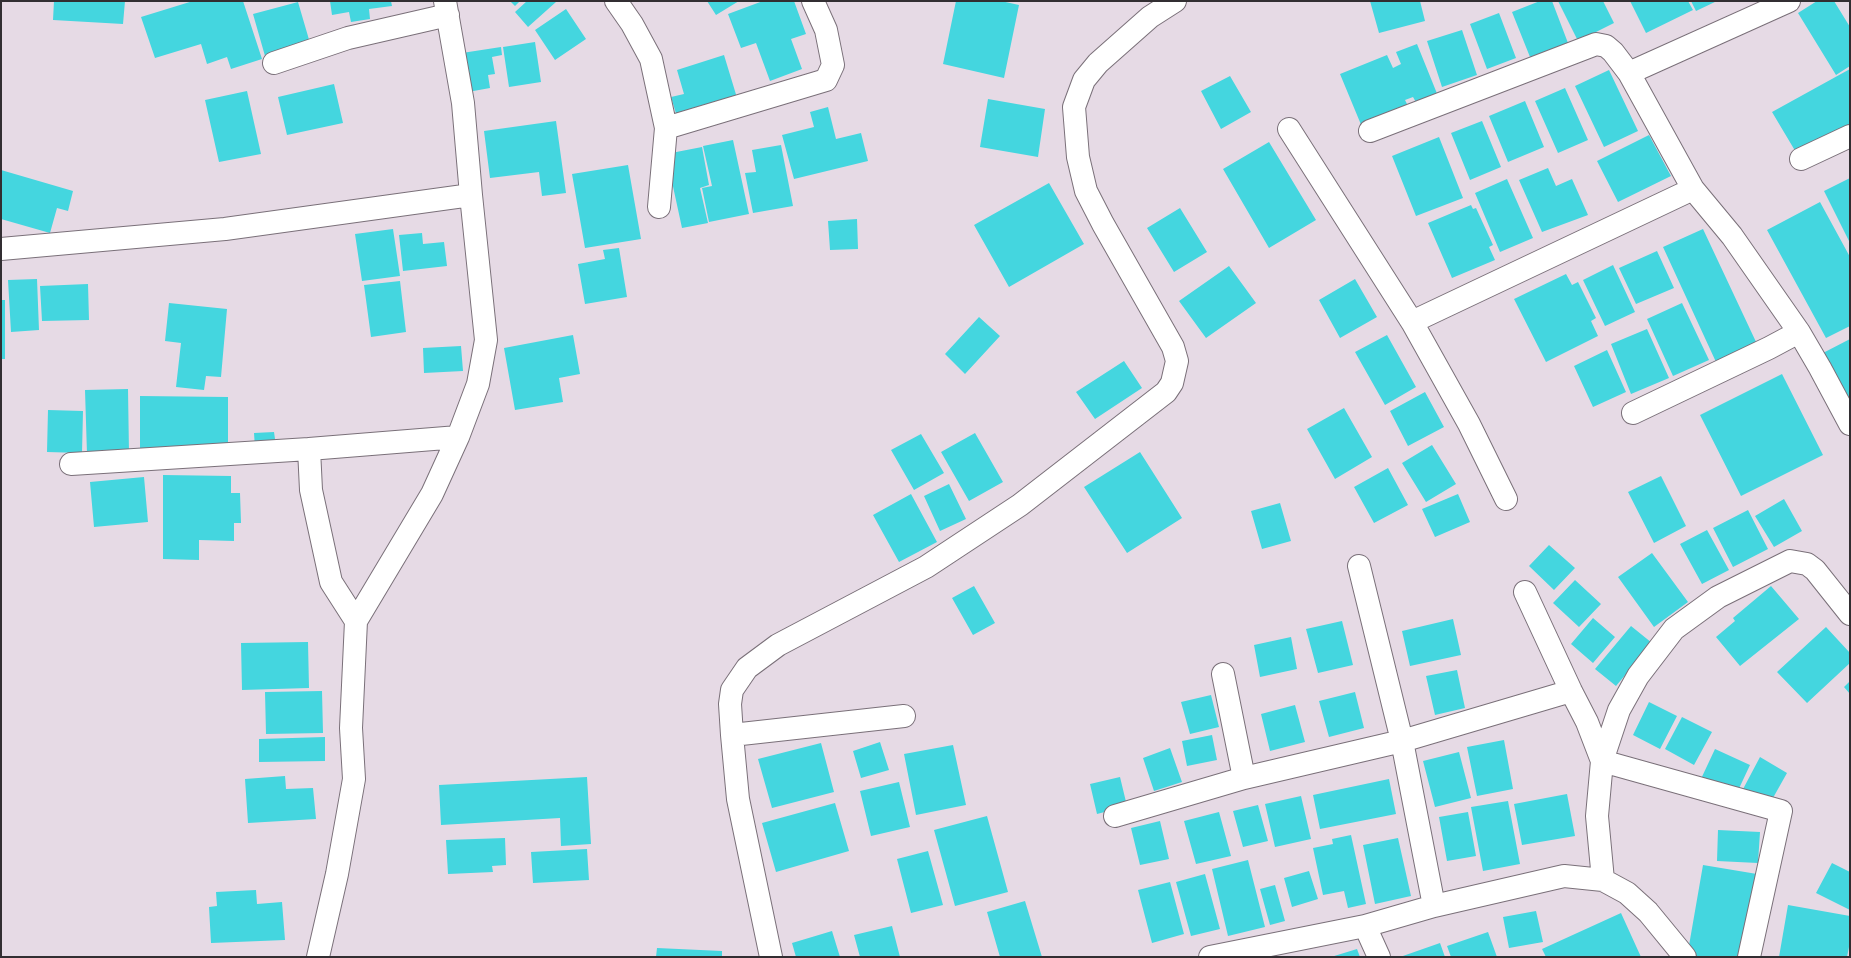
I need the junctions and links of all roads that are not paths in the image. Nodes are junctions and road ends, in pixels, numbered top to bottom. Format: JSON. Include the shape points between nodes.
{"nodes":[{"id":1,"x":616,"y":1,"type":"edge"},
{"id":2,"x":813,"y":1,"type":"edge"},
{"id":3,"x":1175,"y":1,"type":"edge"},
{"id":4,"x":1789,"y":1,"type":"edge"},
{"id":5,"x":447,"y":8,"type":"edge"},
{"id":6,"x":1147,"y":9,"type":"edge"},
{"id":7,"x":274,"y":64,"type":"dead end"},
{"id":8,"x":1629,"y":73,"type":"junction"},
{"id":9,"x":666,"y":128,"type":"junction"},
{"id":10,"x":1290,"y":129,"type":"dead end"},
{"id":11,"x":1370,"y":131,"type":"dead end"},
{"id":12,"x":1850,"y":136,"type":"edge"},
{"id":13,"x":1801,"y":159,"type":"dead end"},
{"id":14,"x":1693,"y":189,"type":"junction"},
{"id":15,"x":471,"y":195,"type":"junction"},
{"id":16,"x":659,"y":207,"type":"dead end"},
{"id":17,"x":1,"y":248,"type":"edge"},
{"id":18,"x":1412,"y":322,"type":"junction"},
{"id":19,"x":1798,"y":332,"type":"junction"},
{"id":20,"x":1633,"y":413,"type":"dead end"},
{"id":21,"x":1850,"y":424,"type":"edge"},
{"id":22,"x":458,"y":437,"type":"junction"},
{"id":23,"x":309,"y":449,"type":"junction"},
{"id":24,"x":70,"y":464,"type":"dead end"},
{"id":25,"x":1506,"y":499,"type":"dead end"},
{"id":26,"x":1359,"y":566,"type":"dead end"},
{"id":27,"x":1525,"y":592,"type":"dead end"},
{"id":28,"x":1850,"y":614,"type":"edge"},
{"id":29,"x":356,"y":621,"type":"junction"},
{"id":30,"x":1224,"y":674,"type":"dead end"},
{"id":31,"x":1571,"y":691,"type":"junction"},
{"id":32,"x":904,"y":716,"type":"dead end"},
{"id":33,"x":732,"y":735,"type":"junction"},
{"id":34,"x":1402,"y":741,"type":"junction"},
{"id":35,"x":1602,"y":761,"type":"junction"},
{"id":36,"x":1244,"y":778,"type":"junction"},
{"id":37,"x":1115,"y":816,"type":"dead end"},
{"id":38,"x":1603,"y":880,"type":"junction"},
{"id":39,"x":1434,"y":906,"type":"junction"},
{"id":40,"x":1365,"y":926,"type":"junction"},
{"id":41,"x":318,"y":957,"type":"edge"},
{"id":42,"x":771,"y":957,"type":"edge"},
{"id":43,"x":1210,"y":957,"type":"edge"},
{"id":44,"x":1379,"y":957,"type":"edge"},
{"id":45,"x":1685,"y":957,"type":"edge"},
{"id":46,"x":1750,"y":957,"type":"edge"}],
"edges":[{"from":1,"to":9,"type":"street","via":[[632,24],[651,60]]},
{"from":2,"to":9,"type":"street","via":[[826,30],[833,65],[826,80]]},
{"from":3,"to":6,"type":"street"},
{"from":4,"to":8,"type":"street"},
{"from":5,"to":7,"type":"street"},
{"from":5,"to":15,"type":"street","via":[[463,103]]},
{"from":6,"to":33,"type":"street","via":[[1084,80],[1074,107],[1078,157],[1086,191],[1172,347],[1177,361],[1172,383],[1166,392],[1020,506],[926,567],[778,645],[747,668],[732,690]]},
{"from":8,"to":11,"type":"street","via":[[1613,52],[1606,46],[1596,44]]},
{"from":8,"to":14,"type":"street"},
{"from":9,"to":16,"type":"street"},
{"from":10,"to":18,"type":"street"},
{"from":12,"to":13,"type":"street"},
{"from":14,"to":18,"type":"street"},
{"from":14,"to":19,"type":"street","via":[[1732,236]]},
{"from":15,"to":17,"type":"street","via":[[225,229]]},
{"from":15,"to":22,"type":"street","via":[[486,340],[478,384]]},
{"from":18,"to":25,"type":"street","via":[[1469,424]]},
{"from":19,"to":20,"type":"street"},
{"from":19,"to":21,"type":"street"},
{"from":22,"to":23,"type":"street"},
{"from":22,"to":29,"type":"street","via":[[432,494]]},
{"from":23,"to":24,"type":"street"},
{"from":23,"to":29,"type":"street","via":[[311,490],[331,582]]},
{"from":26,"to":34,"type":"street"},
{"from":27,"to":31,"type":"street"},
{"from":28,"to":35,"type":"street","via":[[1815,570],[1799,562],[1790,561],[1718,597],[1674,629],[1638,676],[1619,710]]},
{"from":29,"to":41,"type":"street","via":[[351,728],[354,779],[337,874]]},
{"from":30,"to":36,"type":"street"},
{"from":31,"to":34,"type":"street"},
{"from":31,"to":35,"type":"street","via":[[1587,722]]},
{"from":32,"to":33,"type":"street"},
{"from":33,"to":42,"type":"street","via":[[738,799]]},
{"from":34,"to":36,"type":"street"},
{"from":34,"to":39,"type":"street"},
{"from":35,"to":38,"type":"street","via":[[1597,816]]},
{"from":35,"to":46,"type":"street","via":[[1781,811]]},
{"from":36,"to":37,"type":"street"},
{"from":38,"to":39,"type":"street","via":[[1564,876]]},
{"from":38,"to":45,"type":"street","via":[[1627,892],[1648,912]]},
{"from":39,"to":40,"type":"street"},
{"from":40,"to":43,"type":"street"},
{"from":40,"to":44,"type":"street"}]}
